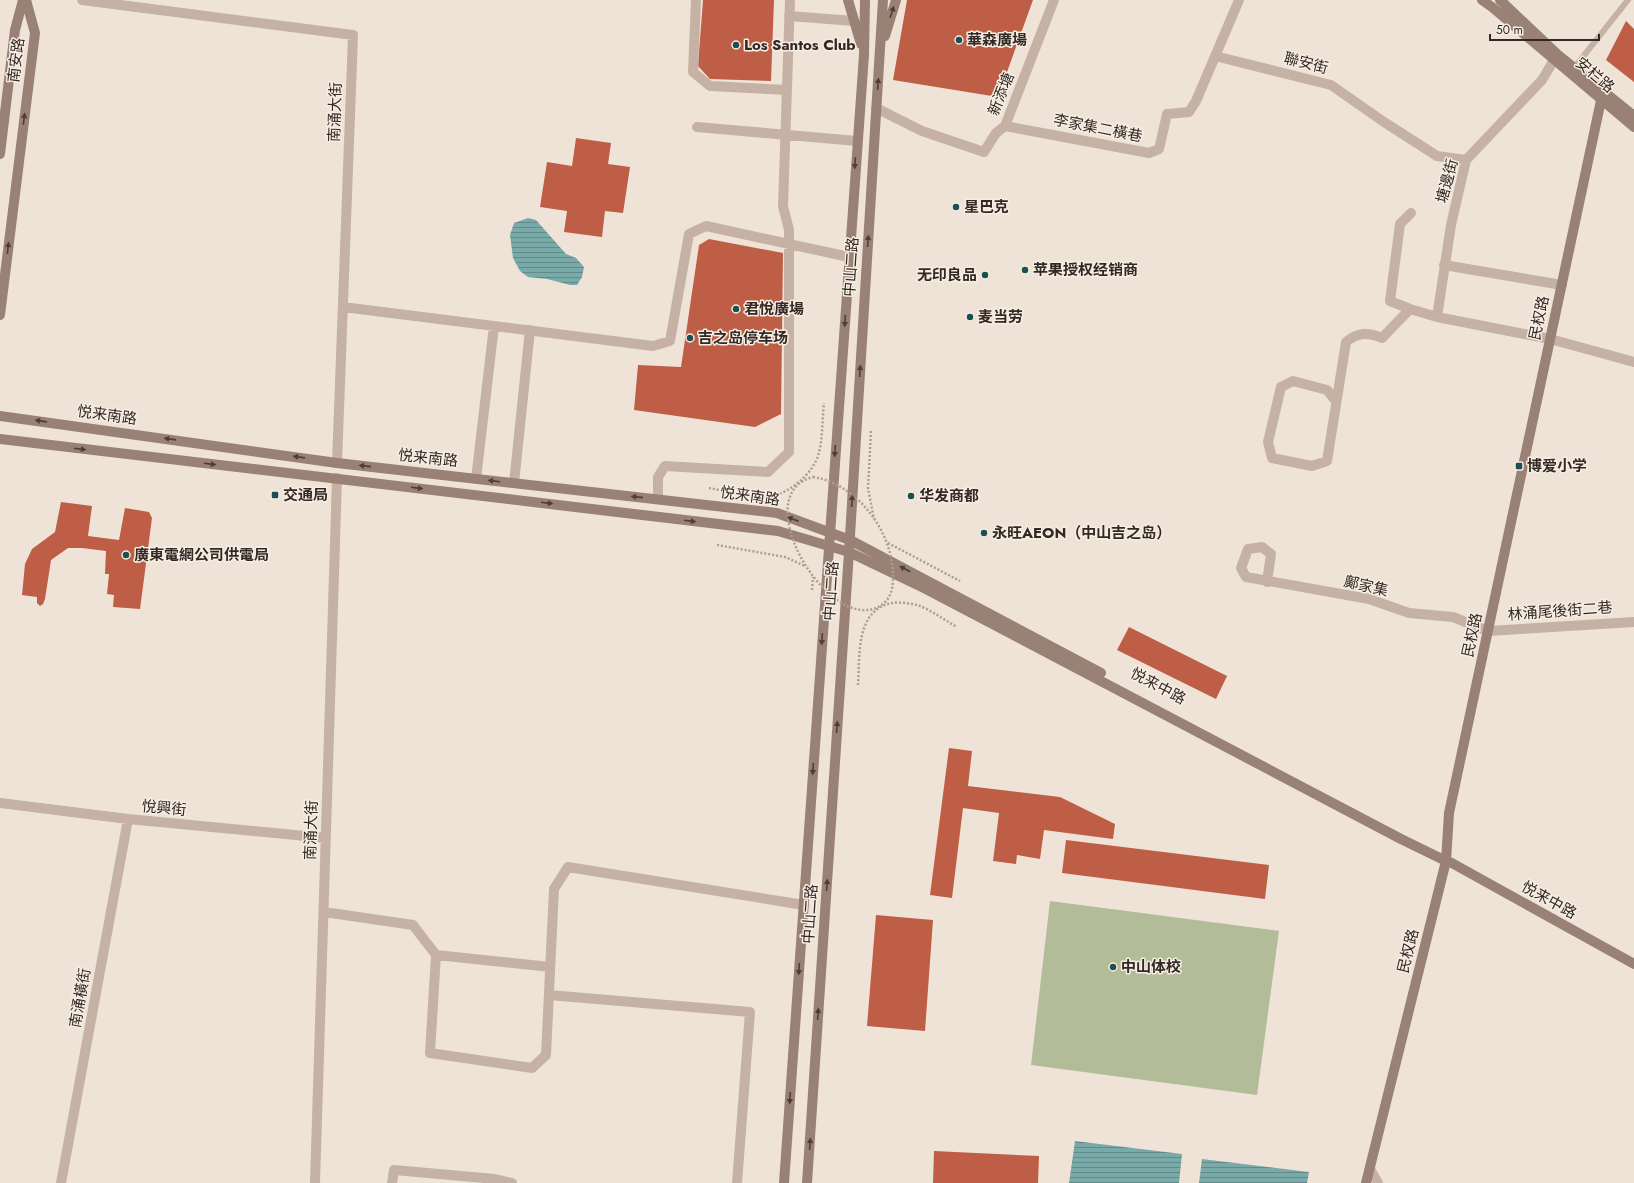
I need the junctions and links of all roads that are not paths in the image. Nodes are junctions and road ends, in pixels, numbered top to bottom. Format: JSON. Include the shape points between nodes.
{"nodes":[{"id":1,"x":23,"y":0,"type":"edge"},
{"id":2,"x":26,"y":0,"type":"edge"},
{"id":3,"x":82,"y":0,"type":"edge"},
{"id":4,"x":696,"y":0,"type":"edge"},
{"id":5,"x":790,"y":0,"type":"edge"},
{"id":6,"x":848,"y":0,"type":"edge"},
{"id":7,"x":865,"y":0,"type":"edge"},
{"id":8,"x":883,"y":0,"type":"edge"},
{"id":9,"x":896,"y":0,"type":"edge"},
{"id":10,"x":1054,"y":0,"type":"edge"},
{"id":11,"x":1239,"y":0,"type":"edge"},
{"id":12,"x":1482,"y":0,"type":"edge"},
{"id":13,"x":1500,"y":0,"type":"edge"},
{"id":14,"x":1628,"y":0,"type":"edge"},
{"id":15,"x":789,"y":16,"type":"junction"},
{"id":16,"x":854,"y":21,"type":"junction"},
{"id":17,"x":880,"y":51,"type":"junction"},
{"id":18,"x":864,"y":55,"type":"junction"},
{"id":19,"x":1215,"y":56,"type":"junction"},
{"id":20,"x":1554,"y":60,"type":"junction"},
{"id":21,"x":1574,"y":68,"type":"junction"},
{"id":22,"x":787,"y":90,"type":"junction"},
{"id":23,"x":1602,"y":96,"type":"junction"},
{"id":24,"x":876,"y":108,"type":"junction"},
{"id":25,"x":1634,"y":116,"type":"edge"},
{"id":26,"x":1005,"y":126,"type":"junction"},
{"id":27,"x":1634,"y":126,"type":"edge"},
{"id":28,"x":697,"y":127,"type":"dead end"},
{"id":29,"x":785,"y":135,"type":"junction"},
{"id":30,"x":857,"y":141,"type":"junction"},
{"id":31,"x":0,"y":154,"type":"edge"},
{"id":32,"x":1466,"y":160,"type":"junction"},
{"id":33,"x":1411,"y":213,"type":"dead end"},
{"id":34,"x":789,"y":244,"type":"junction"},
{"id":35,"x":849,"y":257,"type":"junction"},
{"id":36,"x":1444,"y":265,"type":"junction"},
{"id":37,"x":1562,"y":285,"type":"junction"},
{"id":38,"x":343,"y":307,"type":"junction"},
{"id":39,"x":1410,"y":309,"type":"junction"},
{"id":40,"x":0,"y":314,"type":"edge"},
{"id":41,"x":1437,"y":317,"type":"junction"},
{"id":42,"x":494,"y":326,"type":"junction"},
{"id":43,"x":530,"y":330,"type":"junction"},
{"id":44,"x":1550,"y":339,"type":"junction"},
{"id":45,"x":1634,"y":362,"type":"edge"},
{"id":46,"x":1336,"y":401,"type":"junction"},
{"id":47,"x":0,"y":416,"type":"edge"},
{"id":48,"x":0,"y":439,"type":"edge"},
{"id":49,"x":338,"y":463,"type":"junction"},
{"id":50,"x":337,"y":478,"type":"junction"},
{"id":51,"x":476,"y":479,"type":"junction"},
{"id":52,"x":514,"y":483,"type":"junction"},
{"id":53,"x":658,"y":499,"type":"junction"},
{"id":54,"x":830,"y":532,"type":"junction"},
{"id":55,"x":850,"y":540,"type":"junction"},
{"id":56,"x":828,"y":545,"type":"junction"},
{"id":57,"x":849,"y":552,"type":"junction"},
{"id":58,"x":1266,"y":582,"type":"junction"},
{"id":59,"x":1634,"y":622,"type":"edge"},
{"id":60,"x":1488,"y":631,"type":"junction"},
{"id":61,"x":0,"y":803,"type":"edge"},
{"id":62,"x":128,"y":819,"type":"junction"},
{"id":63,"x":326,"y":838,"type":"junction"},
{"id":64,"x":1448,"y":859,"type":"junction"},
{"id":65,"x":804,"y":905,"type":"junction"},
{"id":66,"x":324,"y":912,"type":"junction"},
{"id":67,"x":436,"y":955,"type":"junction"},
{"id":68,"x":1634,"y":964,"type":"edge"},
{"id":69,"x":550,"y":967,"type":"junction"},
{"id":70,"x":549,"y":995,"type":"junction"},
{"id":71,"x":1370,"y":1169,"type":"junction"},
{"id":72,"x":483,"y":1180,"type":"edge"},
{"id":73,"x":61,"y":1183,"type":"edge"},
{"id":74,"x":315,"y":1183,"type":"edge"},
{"id":75,"x":392,"y":1183,"type":"edge"},
{"id":76,"x":512,"y":1183,"type":"edge"},
{"id":77,"x":737,"y":1183,"type":"edge"},
{"id":78,"x":784,"y":1183,"type":"edge"},
{"id":79,"x":807,"y":1183,"type":"edge"},
{"id":80,"x":1366,"y":1183,"type":"edge"},
{"id":81,"x":1378,"y":1183,"type":"edge"}],
"edges":[{"from":1,"to":31,"type":"street","name":"南安路","via":[[14,30]]},
{"from":40,"to":2,"type":"street","name":"南安路","one_way":true,"via":[[35,33]]},
{"from":3,"to":38,"type":"street","name":"南涌大街","via":[[353,34]]},
{"from":4,"to":22,"type":"street","via":[[693,72],[710,86]]},
{"from":5,"to":15,"type":"street"},
{"from":6,"to":16,"type":"street"},
{"from":7,"to":18,"type":"street","name":"中山二路"},
{"from":8,"to":17,"type":"street","name":"中山二路"},
{"from":17,"to":9,"type":"street","one_way":true},
{"from":10,"to":26,"type":"street","name":"新添塘"},
{"from":11,"to":19,"type":"street"},
{"from":12,"to":20,"type":"street","name":"安栏路"},
{"from":13,"to":21,"type":"street","name":"安栏路"},
{"from":14,"to":21,"type":"lane"},
{"from":15,"to":16,"type":"street"},
{"from":15,"to":22,"type":"street"},
{"from":16,"to":18,"type":"street"},
{"from":24,"to":17,"type":"street","name":"中山二路","one_way":true},
{"from":18,"to":30,"type":"street","name":"中山二路"},
{"from":19,"to":26,"type":"street","name":"李家集二橫巷","via":[[1189,112],[1167,114],[1159,149],[1150,153]]},
{"from":19,"to":32,"type":"street","name":"聯安街","via":[[1332,85],[1437,156]]},
{"from":20,"to":23,"type":"street","name":"安栏路"},
{"from":20,"to":32,"type":"street","name":"塘邊街","via":[[1542,80]]},
{"from":21,"to":23,"type":"street","name":"安栏路"},
{"from":22,"to":29,"type":"street"},
{"from":23,"to":25,"type":"street","name":"安栏路"},
{"from":23,"to":27,"type":"street","name":"安栏路"},
{"from":23,"to":37,"type":"street","name":"民权路"},
{"from":24,"to":26,"type":"street","name":"新添塘","via":[[922,131],[984,152],[996,133]]},
{"from":55,"to":24,"type":"street","name":"中山二路","one_way":true},
{"from":28,"to":29,"type":"street"},
{"from":29,"to":30,"type":"street"},
{"from":29,"to":34,"type":"street","via":[[783,206],[789,230]]},
{"from":30,"to":35,"type":"street","name":"中山二路","one_way":true},
{"from":32,"to":36,"type":"street","name":"塘邊街"},
{"from":33,"to":39,"type":"street","via":[[1400,224],[1390,301]]},
{"from":34,"to":35,"type":"street"},
{"from":34,"to":43,"type":"street","via":[[706,226],[689,234],[670,341],[652,346]]},
{"from":34,"to":53,"type":"street","via":[[789,452],[768,472],[665,466],[658,477]]},
{"from":35,"to":54,"type":"street","name":"中山二路","one_way":true},
{"from":36,"to":37,"type":"street"},
{"from":36,"to":41,"type":"street","name":"塘邊街"},
{"from":37,"to":44,"type":"street","name":"民权路"},
{"from":38,"to":42,"type":"street"},
{"from":38,"to":49,"type":"street","name":"南涌大街"},
{"from":39,"to":41,"type":"street"},
{"from":39,"to":46,"type":"street","via":[[1382,338],[1371,334],[1353,336],[1346,342]]},
{"from":41,"to":44,"type":"street"},
{"from":42,"to":43,"type":"street"},
{"from":42,"to":51,"type":"street"},
{"from":43,"to":52,"type":"street"},
{"from":44,"to":45,"type":"street"},
{"from":44,"to":60,"type":"street","name":"民权路"},
{"from":46,"to":46,"type":"street","via":[[1327,461],[1312,466],[1272,458],[1268,442],[1281,387],[1293,381],[1327,390]]},
{"from":49,"to":47,"type":"street","name":"悦来南路","one_way":true},
{"from":48,"to":50,"type":"street","name":"悦来南路","one_way":true},
{"from":51,"to":49,"type":"street","name":"悦来南路","one_way":true},
{"from":50,"to":56,"type":"street","name":"悦来南路","one_way":true,"via":[[778,531]]},
{"from":50,"to":63,"type":"street","name":"南涌大街"},
{"from":52,"to":51,"type":"street","name":"悦来南路","one_way":true},
{"from":53,"to":52,"type":"street","name":"悦来南路","one_way":true},
{"from":54,"to":53,"type":"street","name":"悦来南路","one_way":true,"via":[[777,513]]},
{"from":54,"to":55,"type":"street","name":"悦来南路"},
{"from":54,"to":56,"type":"street","name":"中山二路"},
{"from":55,"to":57,"type":"street","name":"中山二路"},
{"from":64,"to":55,"type":"street","name":"悦来中路","one_way":true},
{"from":56,"to":57,"type":"street","name":"悦来南路"},
{"from":56,"to":65,"type":"street","name":"中山二路","one_way":true},
{"from":57,"to":64,"type":"street","name":"悦来中路","via":[[933,592]]},
{"from":79,"to":57,"type":"street","name":"中山二路","one_way":true},
{"from":58,"to":58,"type":"street","name":"鄺家集","via":[[1246,577],[1241,568],[1248,549],[1262,547],[1271,554]]},
{"from":58,"to":60,"type":"street","name":"鄺家集","via":[[1369,599],[1409,613],[1453,618]]},
{"from":59,"to":60,"type":"street","name":"林涌尾後街二巷"},
{"from":60,"to":64,"type":"street","name":"民权路","via":[[1449,813]]},
{"from":61,"to":62,"type":"street","name":"悅興街"},
{"from":62,"to":63,"type":"street","name":"悅興街"},
{"from":62,"to":73,"type":"street","name":"南涌橫街"},
{"from":63,"to":66,"type":"street","name":"南涌大街"},
{"from":64,"to":68,"type":"street","name":"悦来中路"},
{"from":64,"to":71,"type":"street","name":"民权路"},
{"from":65,"to":69,"type":"street","via":[[568,867],[554,889]]},
{"from":65,"to":78,"type":"street","name":"中山二路","one_way":true},
{"from":66,"to":67,"type":"street","via":[[413,925]]},
{"from":66,"to":74,"type":"street","name":"南涌大街"},
{"from":67,"to":69,"type":"street"},
{"from":67,"to":70,"type":"street","via":[[430,1053],[532,1068],[546,1055]]},
{"from":69,"to":70,"type":"street"},
{"from":70,"to":77,"type":"street","via":[[750,1012]]},
{"from":71,"to":80,"type":"street","name":"民权路"},
{"from":71,"to":81,"type":"street"},
{"from":72,"to":75,"type":"street","via":[[394,1170]]},
{"from":72,"to":76,"type":"street"}]}
